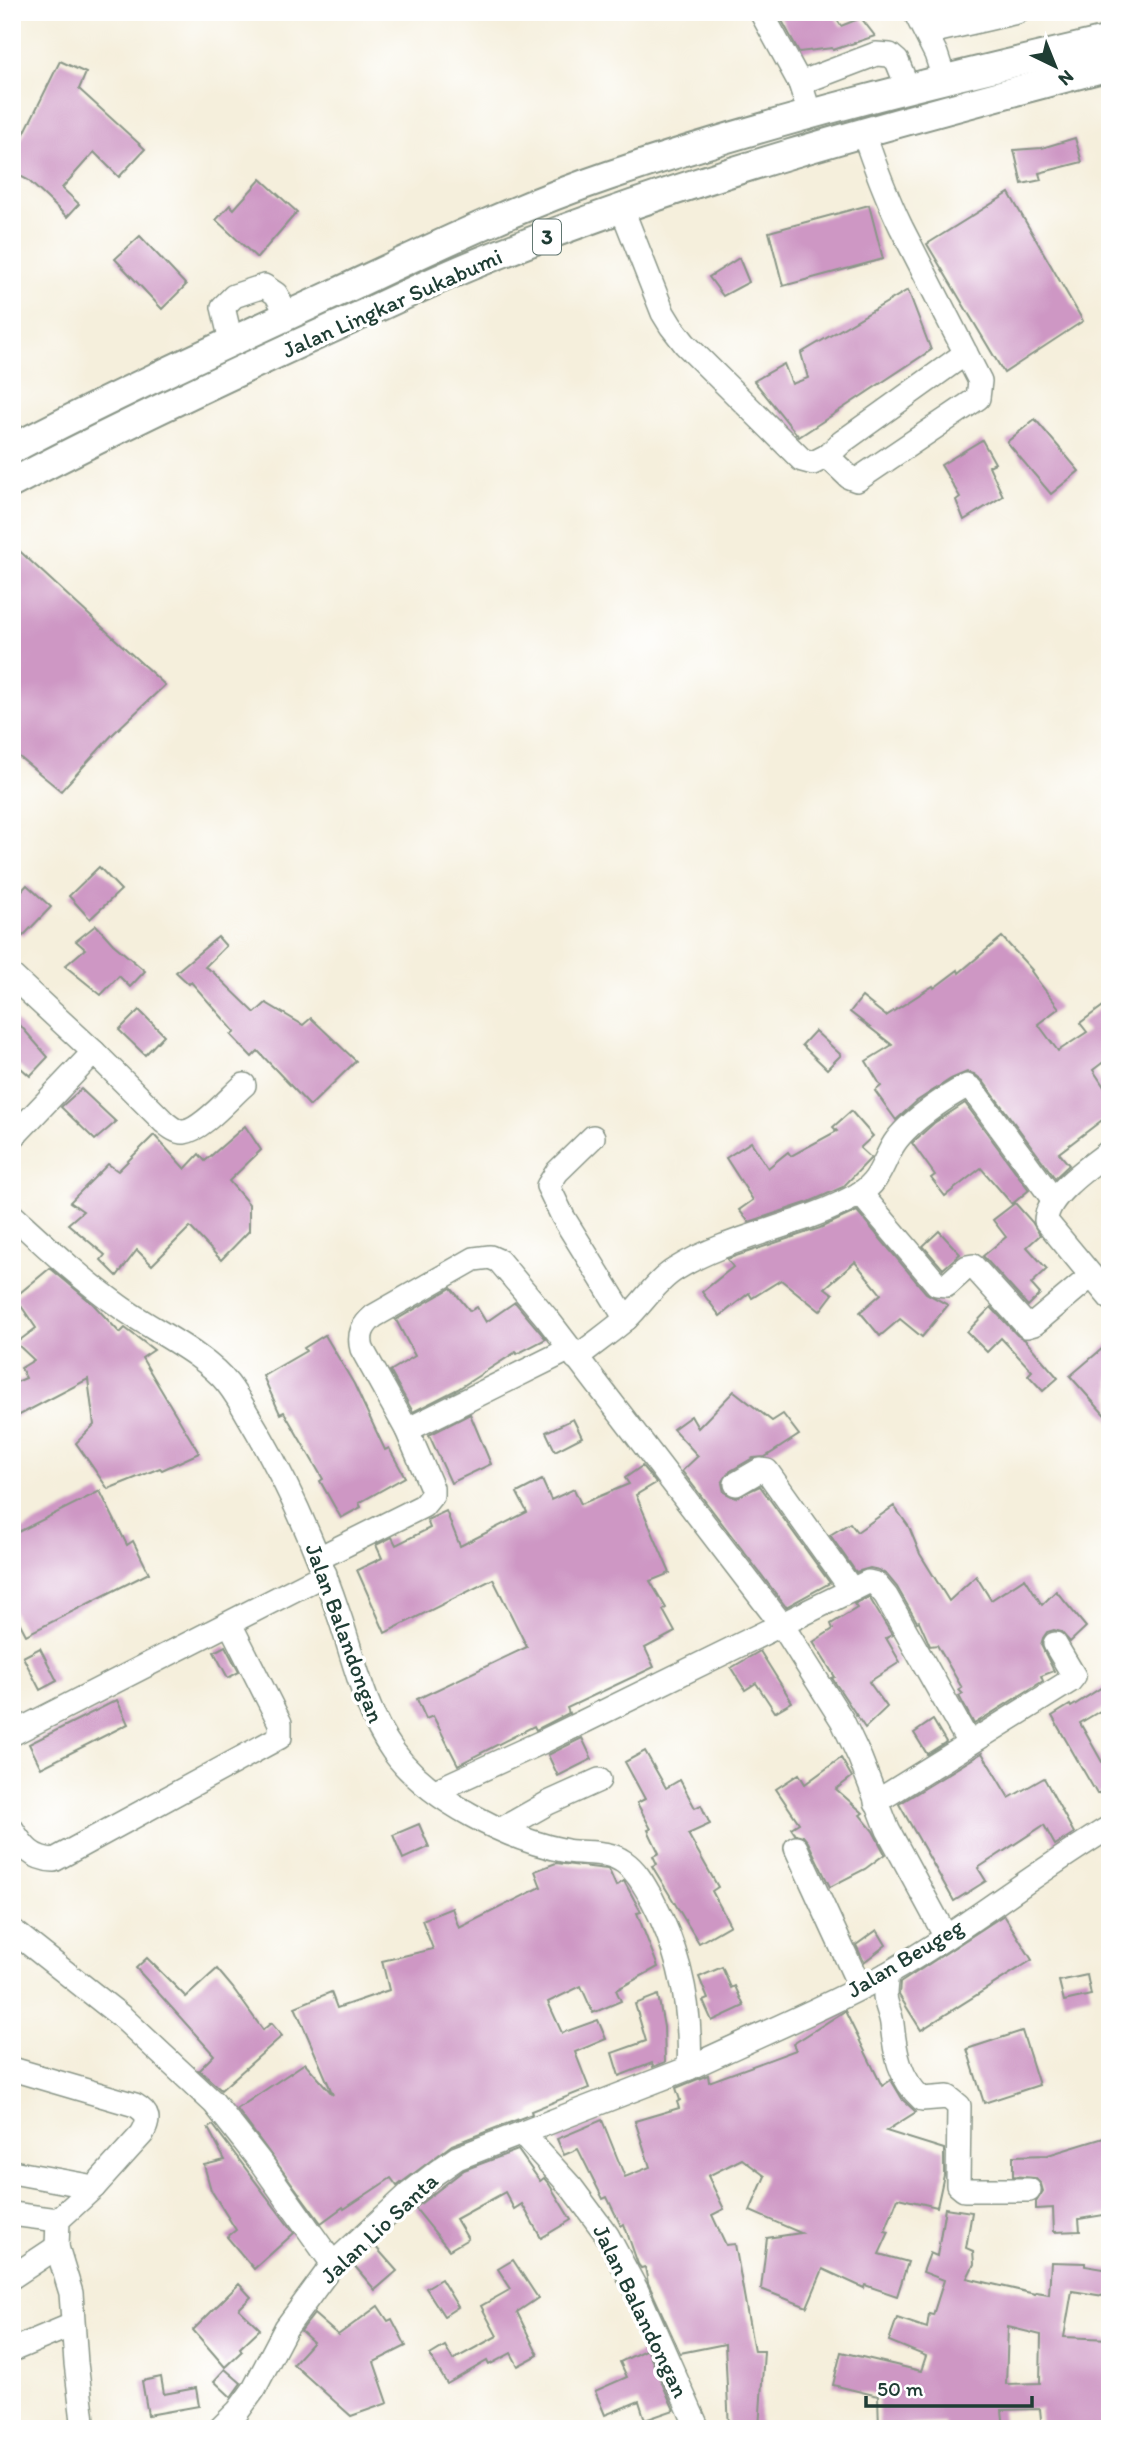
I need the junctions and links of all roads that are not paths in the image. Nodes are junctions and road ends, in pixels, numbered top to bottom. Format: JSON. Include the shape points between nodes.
{"nodes":[{"id":1,"x":761,"y":12,"type":"edge"},
{"id":2,"x":915,"y":12,"type":"edge"},
{"id":3,"x":1017,"y":12,"type":"edge"},
{"id":4,"x":926,"y":33,"type":"junction"},
{"id":5,"x":1110,"y":40,"type":"edge"},
{"id":6,"x":1110,"y":66,"type":"edge"},
{"id":7,"x":944,"y":78,"type":"junction"},
{"id":8,"x":800,"y":83,"type":"junction"},
{"id":9,"x":908,"y":88,"type":"junction"},
{"id":10,"x":810,"y":114,"type":"junction"},
{"id":11,"x":863,"y":131,"type":"junction"},
{"id":12,"x":622,"y":209,"type":"junction"},
{"id":13,"x":287,"y":314,"type":"junction"},
{"id":14,"x":231,"y":341,"type":"junction"},
{"id":15,"x":966,"y":354,"type":"junction"},
{"id":16,"x":12,"y":449,"type":"edge"},
{"id":17,"x":827,"y":456,"type":"junction"},
{"id":18,"x":12,"y":483,"type":"edge"},
{"id":19,"x":12,"y":976,"type":"edge"},
{"id":20,"x":94,"y":1052,"type":"junction"},
{"id":21,"x":244,"y":1085,"type":"dead end"},
{"id":22,"x":593,"y":1137,"type":"dead end"},
{"id":23,"x":12,"y":1138,"type":"edge"},
{"id":24,"x":1110,"y":1151,"type":"edge"},
{"id":25,"x":860,"y":1193,"type":"junction"},
{"id":26,"x":1053,"y":1199,"type":"junction"},
{"id":27,"x":12,"y":1215,"type":"edge"},
{"id":28,"x":1091,"y":1276,"type":"junction"},
{"id":29,"x":1110,"y":1298,"type":"edge"},
{"id":30,"x":626,"y":1319,"type":"junction"},
{"id":31,"x":573,"y":1353,"type":"junction"},
{"id":32,"x":407,"y":1430,"type":"junction"},
{"id":33,"x":736,"y":1484,"type":"dead end"},
{"id":34,"x":322,"y":1566,"type":"junction"},
{"id":35,"x":852,"y":1590,"type":"junction"},
{"id":36,"x":230,"y":1624,"type":"junction"},
{"id":37,"x":782,"y":1625,"type":"junction"},
{"id":38,"x":1055,"y":1644,"type":"dead end"},
{"id":39,"x":12,"y":1734,"type":"edge"},
{"id":40,"x":969,"y":1743,"type":"junction"},
{"id":41,"x":599,"y":1780,"type":"dead end"},
{"id":42,"x":435,"y":1791,"type":"junction"},
{"id":43,"x":876,"y":1802,"type":"junction"},
{"id":44,"x":1110,"y":1827,"type":"edge"},
{"id":45,"x":12,"y":1829,"type":"edge"},
{"id":46,"x":502,"y":1829,"type":"junction"},
{"id":47,"x":796,"y":1848,"type":"dead end"},
{"id":48,"x":12,"y":1930,"type":"edge"},
{"id":49,"x":946,"y":1937,"type":"junction"},
{"id":50,"x":887,"y":1974,"type":"junction"},
{"id":51,"x":860,"y":1987,"type":"junction"},
{"id":52,"x":689,"y":2068,"type":"junction"},
{"id":53,"x":12,"y":2069,"type":"edge"},
{"id":54,"x":522,"y":2133,"type":"junction"},
{"id":55,"x":12,"y":2172,"type":"edge"},
{"id":56,"x":94,"y":2187,"type":"junction"},
{"id":57,"x":1029,"y":2190,"type":"dead end"},
{"id":58,"x":12,"y":2214,"type":"edge"},
{"id":59,"x":58,"y":2220,"type":"junction"},
{"id":60,"x":57,"y":2247,"type":"junction"},
{"id":61,"x":333,"y":2264,"type":"junction"},
{"id":62,"x":12,"y":2277,"type":"edge"},
{"id":63,"x":72,"y":2325,"type":"junction"},
{"id":64,"x":12,"y":2350,"type":"edge"},
{"id":65,"x":85,"y":2429,"type":"edge"},
{"id":66,"x":220,"y":2429,"type":"edge"},
{"id":67,"x":698,"y":2429,"type":"edge"}],
"edges":[{"from":1,"to":8,"type":"street"},
{"from":2,"to":4,"type":"street"},
{"from":3,"to":4,"type":"street"},
{"from":4,"to":7,"type":"street"},
{"from":5,"to":7,"type":"main road","name":"Jalan Lingkar Sukabumi"},
{"from":6,"to":11,"type":"main road","name":"Jalan Lingkar Sukabumi","number":"3"},
{"from":7,"to":9,"type":"main road","name":"Jalan Lingkar Sukabumi"},
{"from":8,"to":9,"type":"street","via":[[876,54],[897,61]]},
{"from":8,"to":10,"type":"street"},
{"from":9,"to":10,"type":"main road","name":"Jalan Lingkar Sukabumi"},
{"from":10,"to":13,"type":"main road","name":"Jalan Lingkar Sukabumi","via":[[607,176],[466,232]]},
{"from":11,"to":12,"type":"main road","name":"Jalan Lingkar Sukabumi","number":"3"},
{"from":11,"to":15,"type":"street","via":[[887,201]]},
{"from":12,"to":17,"type":"street","via":[[663,313],[685,344],[802,460],[813,463]]},
{"from":12,"to":18,"type":"main road","name":"Jalan Lingkar Sukabumi","number":"3","via":[[477,263],[98,438]]},
{"from":13,"to":14,"type":"main road","name":"Jalan Lingkar Sukabumi"},
{"from":13,"to":14,"type":"street","via":[[264,286],[234,296],[223,307]]},
{"from":14,"to":16,"type":"main road","name":"Jalan Lingkar Sukabumi"},
{"from":15,"to":17,"type":"street"},
{"from":15,"to":17,"type":"street","via":[[980,381],[978,398],[857,480]]},
{"from":19,"to":20,"type":"street"},
{"from":20,"to":21,"type":"street","via":[[164,1122],[184,1132]]},
{"from":20,"to":23,"type":"street"},
{"from":22,"to":30,"type":"street","via":[[548,1186]]},
{"from":24,"to":26,"type":"street"},
{"from":25,"to":26,"type":"street","via":[[881,1173],[899,1138],[969,1086]]},
{"from":25,"to":28,"type":"street","via":[[937,1284],[947,1285],[973,1266],[1027,1326]]},
{"from":25,"to":30,"type":"street","via":[[673,1270]]},
{"from":26,"to":28,"type":"street","via":[[1045,1222]]},
{"from":27,"to":34,"type":"street","name":"Jalan Balandongan","via":[[85,1281],[216,1371],[229,1385],[268,1450]]},
{"from":28,"to":29,"type":"street"},
{"from":30,"to":31,"type":"street"},
{"from":31,"to":32,"type":"street"},
{"from":31,"to":32,"type":"street","via":[[499,1261],[474,1259],[374,1316],[362,1330],[362,1349]]},
{"from":31,"to":37,"type":"street"},
{"from":32,"to":34,"type":"street","via":[[432,1488],[429,1501]]},
{"from":33,"to":35,"type":"street","via":[[760,1470],[767,1471]]},
{"from":34,"to":36,"type":"street"},
{"from":34,"to":42,"type":"street","name":"Jalan Balandongan","via":[[380,1731],[394,1753]]},
{"from":35,"to":37,"type":"street"},
{"from":35,"to":40,"type":"street","via":[[868,1582],[882,1589]]},
{"from":36,"to":39,"type":"street"},
{"from":36,"to":45,"type":"street","via":[[280,1723],[280,1737],[54,1860],[42,1859],[24,1848]]},
{"from":37,"to":42,"type":"street"},
{"from":37,"to":43,"type":"street","via":[[842,1720]]},
{"from":38,"to":40,"type":"street","via":[[1073,1673],[1070,1681]]},
{"from":40,"to":43,"type":"street"},
{"from":41,"to":46,"type":"street"},
{"from":42,"to":46,"type":"street","name":"Jalan Balandongan"},
{"from":43,"to":49,"type":"street"},
{"from":44,"to":49,"type":"street","name":"Jalan Beugeg"},
{"from":46,"to":52,"type":"street","name":"Jalan Balandongan","via":[[550,1847],[604,1854],[622,1860],[636,1873],[664,1924],[683,1980]]},
{"from":47,"to":51,"type":"street"},
{"from":48,"to":61,"type":"street","via":[[122,2017],[214,2103]]},
{"from":49,"to":50,"type":"street","name":"Jalan Beugeg"},
{"from":50,"to":51,"type":"street","name":"Jalan Beugeg"},
{"from":50,"to":57,"type":"street","via":[[885,1997],[903,2075],[922,2099],[948,2097],[959,2106],[958,2185],[964,2190]]},
{"from":51,"to":52,"type":"street","name":"Jalan Beugeg"},
{"from":52,"to":54,"type":"street"},
{"from":53,"to":56,"type":"street","via":[[135,2105],[147,2113],[142,2134]]},
{"from":54,"to":61,"type":"street","name":"Jalan Lio Santa","via":[[457,2158],[410,2193]]},
{"from":54,"to":67,"type":"street","name":"Jalan Balandongan","via":[[607,2235]]},
{"from":55,"to":56,"type":"street"},
{"from":56,"to":59,"type":"street"},
{"from":58,"to":59,"type":"street"},
{"from":59,"to":60,"type":"street"},
{"from":60,"to":62,"type":"street"},
{"from":60,"to":63,"type":"street","via":[[71,2293]]},
{"from":61,"to":66,"type":"street","name":"Jalan Lio Santa","via":[[286,2328],[254,2389]]},
{"from":63,"to":64,"type":"street"},
{"from":63,"to":65,"type":"street"}]}
